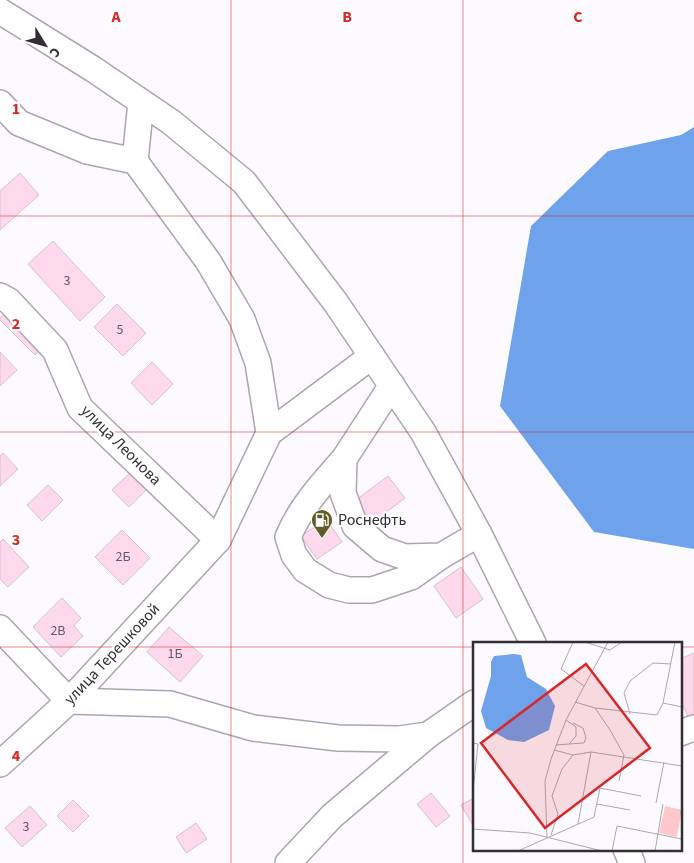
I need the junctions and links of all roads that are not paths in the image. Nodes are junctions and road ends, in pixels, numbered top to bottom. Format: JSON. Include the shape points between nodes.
{"nodes":[{"id":1,"x":0,"y":11,"type":"edge"},
{"id":2,"x":141,"y":102,"type":"junction"},
{"id":3,"x":0,"y":103,"type":"edge"},
{"id":4,"x":134,"y":161,"type":"junction"},
{"id":5,"x":0,"y":296,"type":"edge"},
{"id":6,"x":372,"y":356,"type":"junction"},
{"id":7,"x":392,"y":385,"type":"junction"},
{"id":8,"x":269,"y":433,"type":"junction"},
{"id":9,"x":344,"y":459,"type":"junction"},
{"id":10,"x":479,"y":534,"type":"junction"},
{"id":11,"x":218,"y":540,"type":"junction"},
{"id":12,"x":441,"y":556,"type":"junction"},
{"id":13,"x":0,"y":628,"type":"edge"},
{"id":14,"x":532,"y":642,"type":"edge"},
{"id":15,"x":69,"y":701,"type":"junction"},
{"id":16,"x":473,"y":704,"type":"edge"},
{"id":17,"x":694,"y":728,"type":"edge"},
{"id":18,"x":682,"y":732,"type":"edge"},
{"id":19,"x":428,"y":735,"type":"junction"},
{"id":20,"x":0,"y":764,"type":"edge"},
{"id":21,"x":626,"y":850,"type":"edge"},
{"id":22,"x":288,"y":863,"type":"edge"},
{"id":23,"x":632,"y":863,"type":"edge"}],
"edges":[{"from":1,"to":2,"type":"street"},
{"from":2,"to":4,"type":"street"},
{"from":2,"to":6,"type":"street","via":[[171,122],[244,182]]},
{"from":3,"to":4,"type":"street","via":[[19,123],[87,150]]},
{"from":4,"to":8,"type":"street","via":[[208,262],[242,319],[258,363]]},
{"from":5,"to":11,"type":"street","name":"улица Леонова","via":[[9,301],[55,350],[80,408]]},
{"from":6,"to":7,"type":"street"},
{"from":6,"to":8,"type":"street"},
{"from":7,"to":9,"type":"street"},
{"from":7,"to":10,"type":"street"},
{"from":8,"to":11,"type":"street","name":"улица Терешковой"},
{"from":9,"to":12,"type":"street","via":[[343,493],[355,526],[382,549],[406,557]]},
{"from":9,"to":12,"type":"street","via":[[312,496],[288,537],[294,555],[305,570],[329,585],[350,590],[372,590],[411,577]]},
{"from":10,"to":12,"type":"street"},
{"from":10,"to":14,"type":"street"},
{"from":11,"to":15,"type":"street","name":"улица Терешковой"},
{"from":13,"to":15,"type":"street"},
{"from":15,"to":19,"type":"street","via":[[170,704],[253,728],[338,738],[399,739]]},
{"from":15,"to":20,"type":"street","name":"улица Терешковой"},
{"from":16,"to":19,"type":"street"},
{"from":17,"to":18,"type":"street"},
{"from":19,"to":22,"type":"street","via":[[332,816]]},
{"from":21,"to":23,"type":"street"}]}
